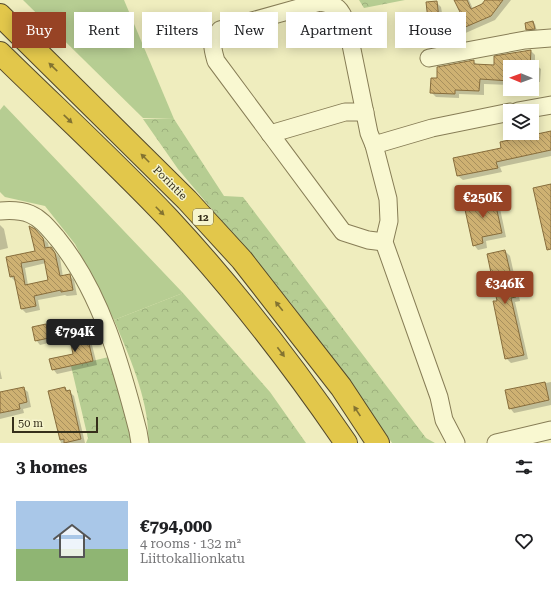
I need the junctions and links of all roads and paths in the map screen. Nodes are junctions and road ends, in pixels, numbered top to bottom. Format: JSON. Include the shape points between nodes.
{"nodes":[{"id":1,"x":0,"y":15,"type":"edge"},
{"id":2,"x":551,"y":38,"type":"edge"},
{"id":3,"x":0,"y":53,"type":"edge"},
{"id":4,"x":429,"y":58,"type":"dead end"},
{"id":5,"x":551,"y":104,"type":"edge"},
{"id":6,"x":539,"y":107,"type":"edge"},
{"id":7,"x":365,"y":112,"type":"junction"},
{"id":8,"x":503,"y":113,"type":"edge"},
{"id":9,"x":270,"y":134,"type":"junction"},
{"id":10,"x":374,"y":145,"type":"junction"},
{"id":11,"x":0,"y":210,"type":"edge"},
{"id":12,"x":384,"y":242,"type":"junction"},
{"id":13,"x":551,"y":430,"type":"edge"},
{"id":14,"x":140,"y":443,"type":"edge"},
{"id":15,"x":346,"y":443,"type":"edge"},
{"id":16,"x":378,"y":443,"type":"edge"},
{"id":17,"x":456,"y":443,"type":"edge"},
{"id":18,"x":496,"y":443,"type":"edge"}],
"edges":[{"from":16,"to":1,"type":"highway","name":"Porintie","number":"12","one_way":true,"via":[[341,387],[242,260],[187,200]]},
{"from":2,"to":4,"type":"street","via":[[525,40]]},
{"from":3,"to":15,"type":"highway","number":"12","one_way":true,"via":[[168,218],[265,331]]},
{"from":5,"to":6,"type":"street"},
{"from":7,"to":9,"type":"street","via":[[345,112]]},
{"from":7,"to":9,"type":"street","via":[[342,11],[332,4],[320,2],[220,30],[214,38],[212,46],[216,61]]},
{"from":7,"to":10,"type":"street"},
{"from":8,"to":10,"type":"street","via":[[432,128]]},
{"from":9,"to":12,"type":"street","via":[[343,232]]},
{"from":10,"to":12,"type":"street","via":[[388,199],[389,221]]},
{"from":11,"to":14,"type":"street","via":[[31,214],[45,223],[82,273],[118,359]]},
{"from":12,"to":17,"type":"street","via":[[439,397],[444,420]]},
{"from":13,"to":18,"type":"street"}]}
